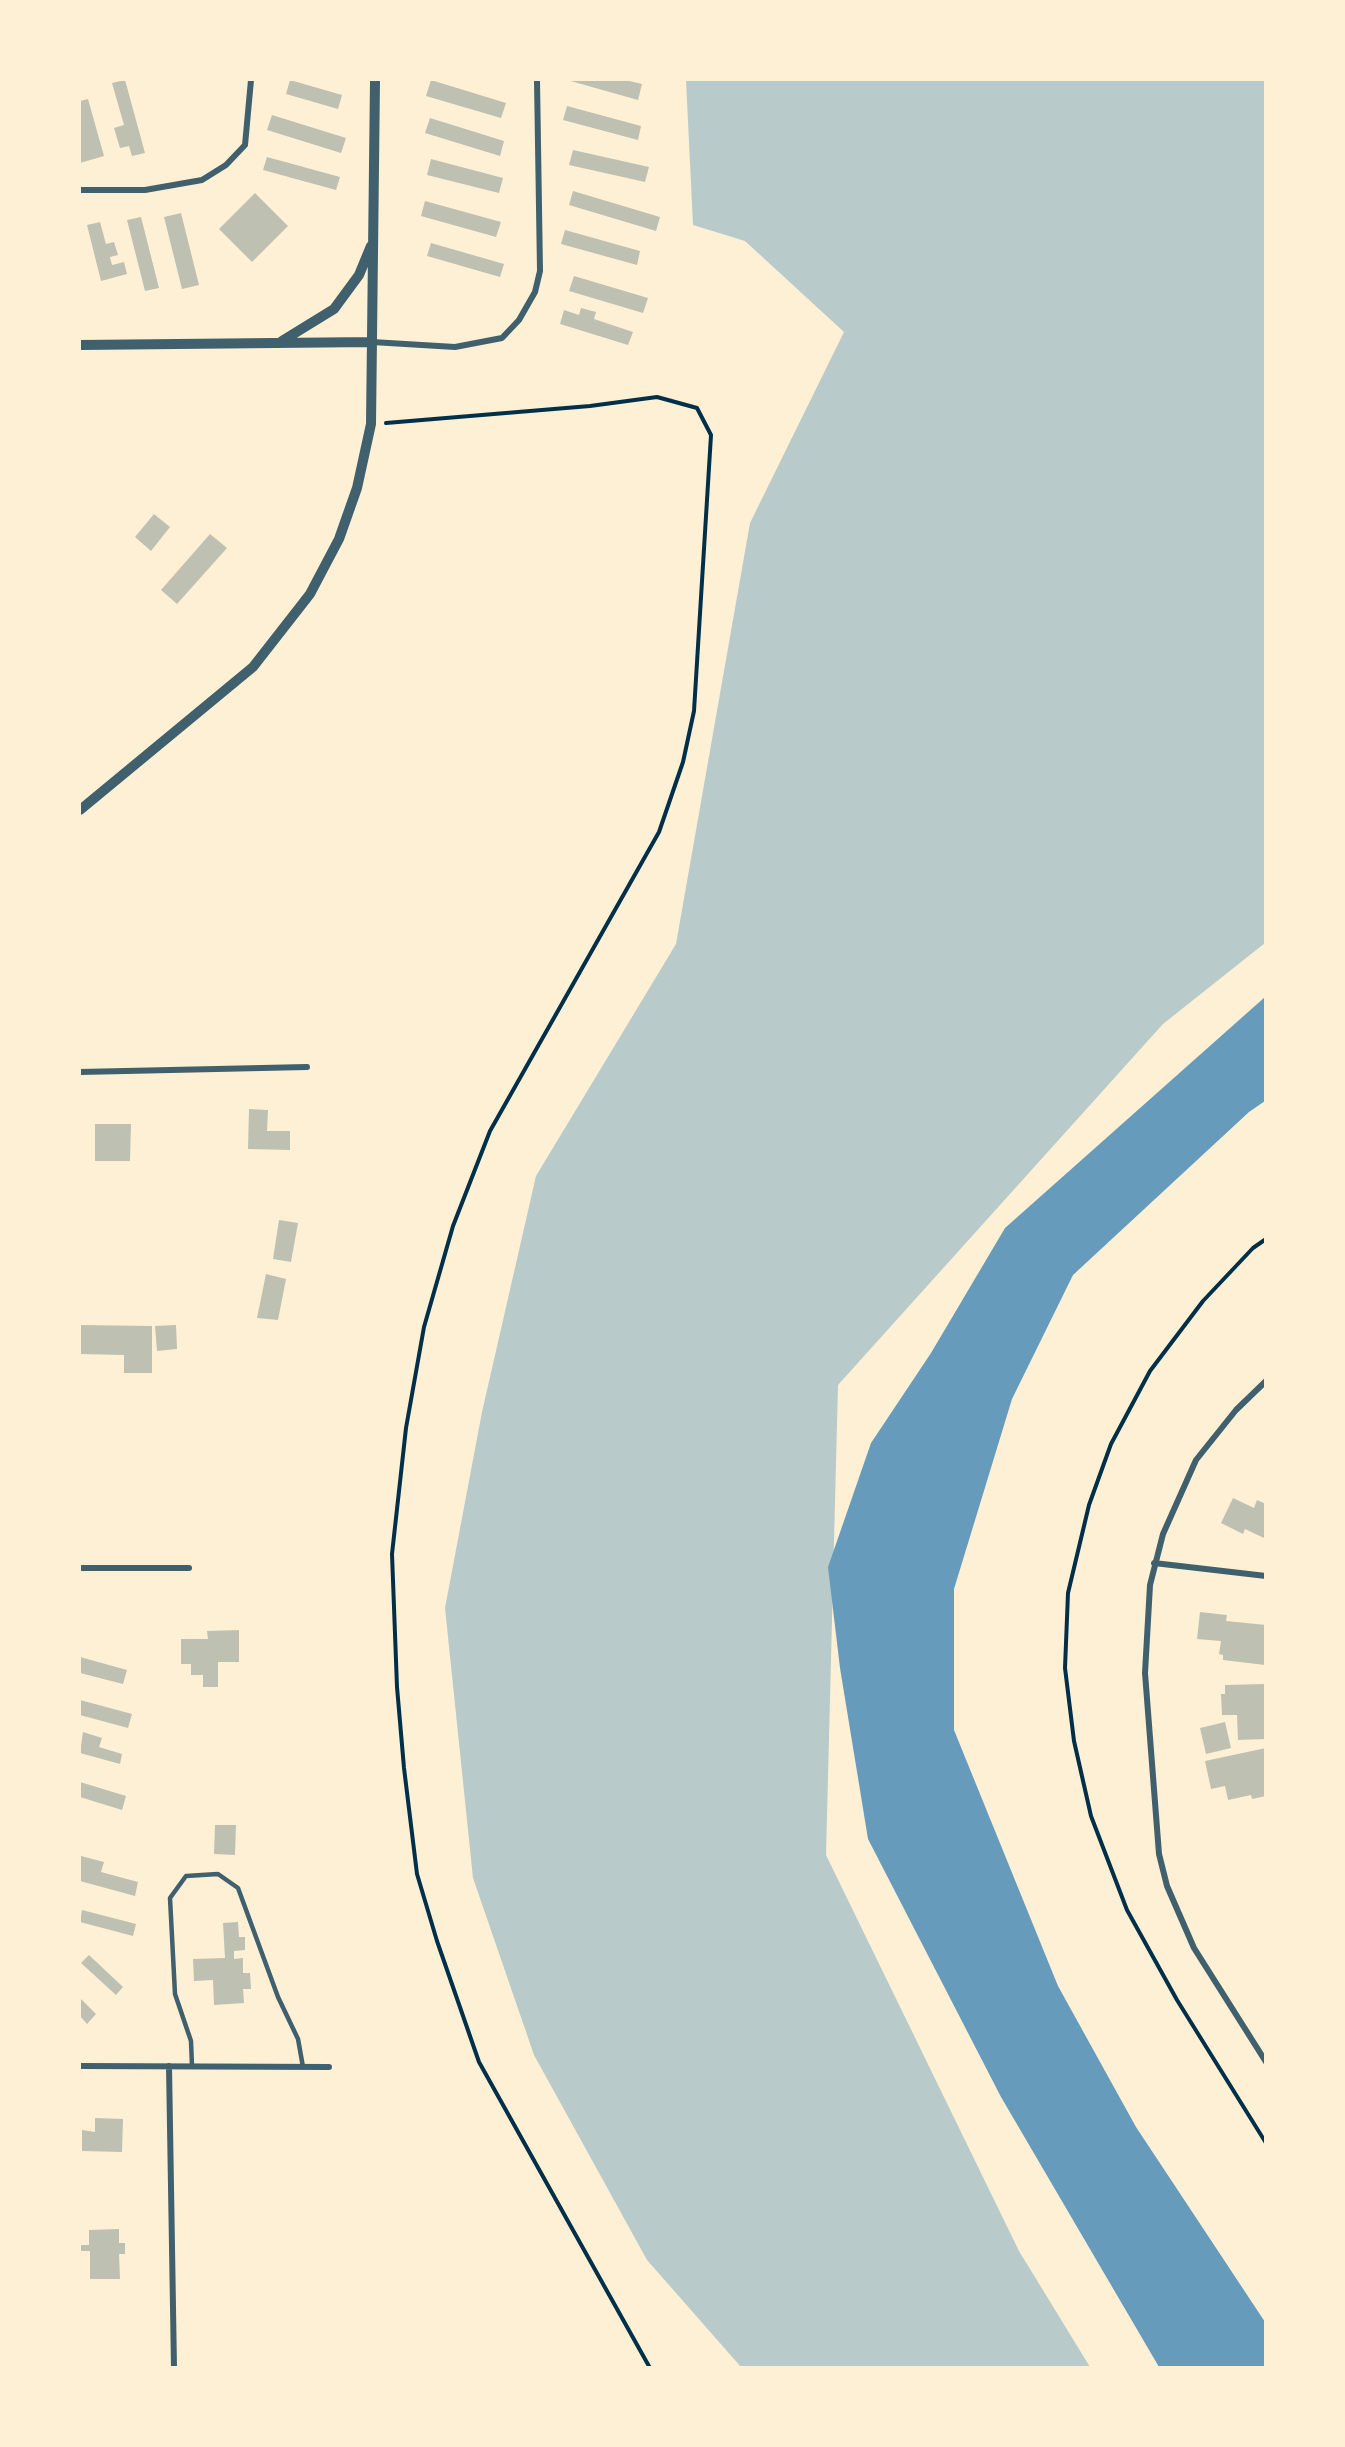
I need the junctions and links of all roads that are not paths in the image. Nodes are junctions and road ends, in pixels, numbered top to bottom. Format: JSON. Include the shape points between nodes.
{"nodes":[{"id":1,"x":251,"y":80,"type":"edge"},
{"id":2,"x":375,"y":80,"type":"edge"},
{"id":3,"x":537,"y":80,"type":"edge"},
{"id":4,"x":80,"y":190,"type":"edge"},
{"id":5,"x":373,"y":241,"type":"junction"},
{"id":6,"x":280,"y":342,"type":"junction"},
{"id":7,"x":372,"y":342,"type":"junction"},
{"id":8,"x":80,"y":345,"type":"edge"},
{"id":9,"x":80,"y":810,"type":"edge"},
{"id":10,"x":307,"y":1067,"type":"dead end"},
{"id":11,"x":80,"y":1072,"type":"edge"},
{"id":12,"x":1266,"y":1380,"type":"edge"},
{"id":13,"x":1154,"y":1563,"type":"junction"},
{"id":14,"x":80,"y":1568,"type":"edge"},
{"id":15,"x":189,"y":1568,"type":"dead end"},
{"id":16,"x":1266,"y":1576,"type":"edge"},
{"id":17,"x":1266,"y":2062,"type":"edge"},
{"id":18,"x":80,"y":2066,"type":"edge"},
{"id":19,"x":169,"y":2066,"type":"junction"},
{"id":20,"x":192,"y":2066,"type":"junction"},
{"id":21,"x":303,"y":2067,"type":"junction"},
{"id":22,"x":329,"y":2067,"type":"dead end"},
{"id":23,"x":174,"y":2367,"type":"edge"}],
"edges":[{"from":1,"to":4,"type":"street","via":[[245,145],[226,165],[202,180],[145,190]]},
{"from":2,"to":5,"type":"street"},
{"from":3,"to":7,"type":"street","via":[[540,271],[519,320],[502,338],[455,347]]},
{"from":5,"to":6,"type":"street","via":[[359,275],[334,309]]},
{"from":5,"to":7,"type":"street"},
{"from":6,"to":7,"type":"street"},
{"from":6,"to":8,"type":"street"},
{"from":7,"to":9,"type":"street","via":[[371,424],[354,498],[339,539],[310,594],[253,667]]},
{"from":10,"to":11,"type":"street"},
{"from":12,"to":13,"type":"street","via":[[1196,1460],[1162,1534]]},
{"from":13,"to":16,"type":"street"},
{"from":13,"to":17,"type":"street","via":[[1146,1673],[1160,1854],[1167,1886],[1194,1948]]},
{"from":14,"to":15,"type":"street"},
{"from":18,"to":19,"type":"street"},
{"from":19,"to":20,"type":"street"},
{"from":19,"to":23,"type":"street"},
{"from":20,"to":21,"type":"street"},
{"from":20,"to":21,"type":"lane","via":[[191,2041],[175,1994],[170,1898],[186,1876],[218,1874],[238,1888],[278,1997],[298,2039]]},
{"from":21,"to":22,"type":"street"}]}
